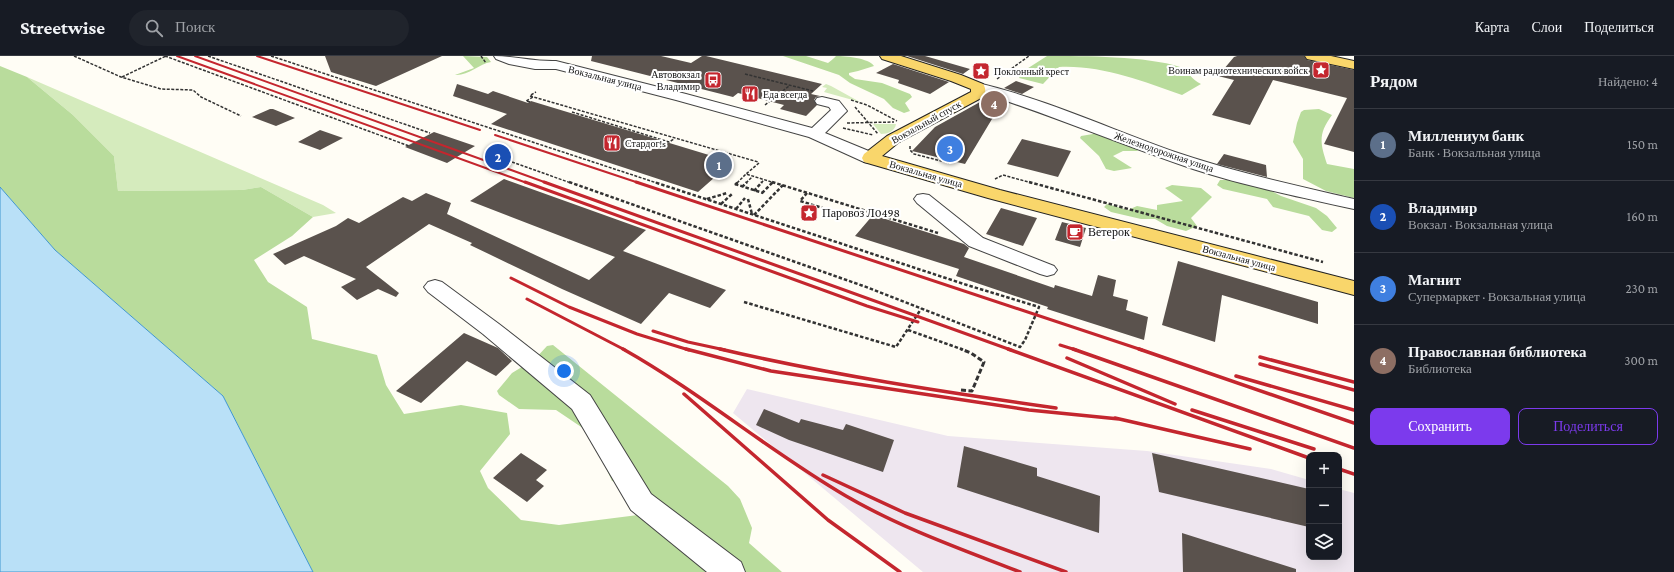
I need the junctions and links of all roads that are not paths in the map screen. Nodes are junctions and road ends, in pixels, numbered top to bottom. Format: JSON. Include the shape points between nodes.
{"nodes":[{"id":1,"x":501,"y":56,"type":"edge"},
{"id":2,"x":887,"y":56,"type":"edge"},
{"id":3,"x":1312,"y":56,"type":"edge"},
{"id":4,"x":1354,"y":65,"type":"edge"},
{"id":5,"x":978,"y":87,"type":"junction"},
{"id":6,"x":822,"y":101,"type":"dead end"},
{"id":7,"x":815,"y":134,"type":"junction"},
{"id":8,"x":870,"y":158,"type":"junction"},
{"id":9,"x":923,"y":199,"type":"dead end"},
{"id":10,"x":1354,"y":204,"type":"edge"},
{"id":11,"x":1047,"y":270,"type":"dead end"},
{"id":12,"x":435,"y":288,"type":"dead end"},
{"id":13,"x":1354,"y":288,"type":"edge"},
{"id":14,"x":730,"y":572,"type":"edge"}],
"edges":[{"from":1,"to":7,"type":"street","name":"Вокзальная улица","via":[[536,65],[556,65]]},
{"from":2,"to":5,"type":"main road"},
{"from":3,"to":4,"type":"main road"},
{"from":5,"to":8,"type":"main road","name":"Вокзальный спуск","via":[[978,94],[893,139]]},
{"from":5,"to":10,"type":"street","name":"Железнодорожная улица","via":[[1063,114],[1138,144],[1249,181]]},
{"from":6,"to":7,"type":"street","via":[[834,104],[839,112]]},
{"from":7,"to":8,"type":"street","name":"Вокзальная улица"},
{"from":8,"to":13,"type":"main road","name":"Вокзальная улица","via":[[994,194]]},
{"from":9,"to":11,"type":"street","via":[[976,242]]},
{"from":12,"to":14,"type":"street","via":[[491,329],[581,402],[640,502]]}]}
